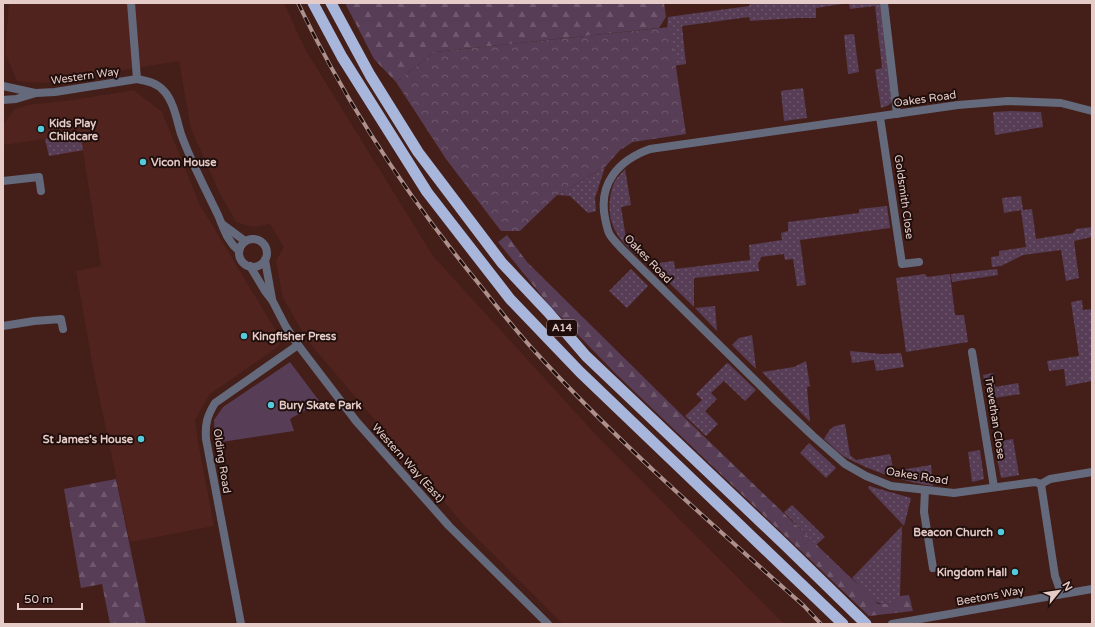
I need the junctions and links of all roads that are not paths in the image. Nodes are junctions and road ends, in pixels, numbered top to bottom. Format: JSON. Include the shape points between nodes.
{"nodes":[{"id":1,"x":130,"y":3,"type":"edge"},
{"id":2,"x":313,"y":3,"type":"edge"},
{"id":3,"x":331,"y":3,"type":"edge"},
{"id":4,"x":884,"y":3,"type":"edge"},
{"id":5,"x":137,"y":79,"type":"junction"},
{"id":6,"x":3,"y":86,"type":"edge"},
{"id":7,"x":36,"y":93,"type":"junction"},
{"id":8,"x":3,"y":100,"type":"edge"},
{"id":9,"x":1092,"y":111,"type":"edge"},
{"id":10,"x":897,"y":114,"type":"junction"},
{"id":11,"x":880,"y":117,"type":"junction"},
{"id":12,"x":3,"y":181,"type":"edge"},
{"id":13,"x":41,"y":191,"type":"dead end"},
{"id":14,"x":222,"y":224,"type":"junction"},
{"id":15,"x":245,"y":241,"type":"junction"},
{"id":16,"x":239,"y":251,"type":"junction"},
{"id":17,"x":265,"y":260,"type":"junction"},
{"id":18,"x":919,"y":262,"type":"dead end"},
{"id":19,"x":250,"y":266,"type":"junction"},
{"id":20,"x":272,"y":300,"type":"junction"},
{"id":21,"x":3,"y":326,"type":"edge"},
{"id":22,"x":63,"y":329,"type":"dead end"},
{"id":23,"x":298,"y":345,"type":"junction"},
{"id":24,"x":972,"y":352,"type":"dead end"},
{"id":25,"x":1092,"y":472,"type":"edge"},
{"id":26,"x":1041,"y":484,"type":"junction"},
{"id":27,"x":994,"y":487,"type":"junction"},
{"id":28,"x":925,"y":490,"type":"junction"},
{"id":29,"x":933,"y":568,"type":"dead end"},
{"id":30,"x":1092,"y":589,"type":"edge"},
{"id":31,"x":1061,"y":593,"type":"junction"},
{"id":32,"x":241,"y":624,"type":"edge"},
{"id":33,"x":548,"y":624,"type":"edge"},
{"id":34,"x":843,"y":624,"type":"edge"},
{"id":35,"x":866,"y":624,"type":"edge"},
{"id":36,"x":892,"y":624,"type":"edge"}],
"edges":[{"from":1,"to":5,"type":"street"},
{"from":2,"to":34,"type":"highway","number":"A14","via":[[342,57],[427,192],[510,298],[580,372]]},
{"from":3,"to":35,"type":"highway","number":"A14","via":[[370,75],[418,152],[502,262],[586,356]]},
{"from":4,"to":10,"type":"street"},
{"from":5,"to":7,"type":"street","name":"Western Way"},
{"from":5,"to":14,"type":"street","via":[[158,85],[166,93],[191,160]]},
{"from":6,"to":7,"type":"street","name":"Western Way"},
{"from":7,"to":8,"type":"street","name":"Western Way"},
{"from":9,"to":10,"type":"street","name":"Oakes Road","via":[[1061,103],[1008,101]]},
{"from":10,"to":11,"type":"street","name":"Oakes Road"},
{"from":11,"to":18,"type":"street","name":"Goldsmith Close","via":[[902,264]]},
{"from":11,"to":28,"type":"street","name":"Oakes Road","via":[[650,149],[638,153],[623,162],[612,175],[606,190],[604,213],[609,233],[621,248],[830,452],[845,464],[877,481],[891,486]]},
{"from":12,"to":13,"type":"street","via":[[39,177]]},
{"from":14,"to":15,"type":"street"},
{"from":14,"to":16,"type":"street","via":[[232,246]]},
{"from":15,"to":16,"type":"street"},
{"from":15,"to":17,"type":"street","via":[[254,239],[263,243],[267,252]]},
{"from":16,"to":19,"type":"street","via":[[242,261]]},
{"from":17,"to":19,"type":"street","via":[[258,265]]},
{"from":17,"to":20,"type":"street","name":"Western Way (East)"},
{"from":19,"to":20,"type":"street","name":"Western Way (East)"},
{"from":20,"to":23,"type":"street","name":"Western Way (East)"},
{"from":21,"to":22,"type":"street","via":[[61,319]]},
{"from":23,"to":32,"type":"street","name":"Olding Road","via":[[215,403],[206,424],[206,439]]},
{"from":23,"to":33,"type":"street","name":"Western Way (East)","via":[[356,421],[419,493],[462,540]]},
{"from":24,"to":27,"type":"street","name":"Trevethan Close"},
{"from":25,"to":26,"type":"street","via":[[1050,479]]},
{"from":26,"to":27,"type":"street","name":"Oakes Road","via":[[1035,482]]},
{"from":26,"to":31,"type":"street","via":[[1055,576]]},
{"from":27,"to":28,"type":"street","name":"Oakes Road","via":[[954,493]]},
{"from":28,"to":29,"type":"street","via":[[924,512]]},
{"from":30,"to":31,"type":"street","name":"Beetons Way"},
{"from":31,"to":36,"type":"street","name":"Beetons Way"}]}
